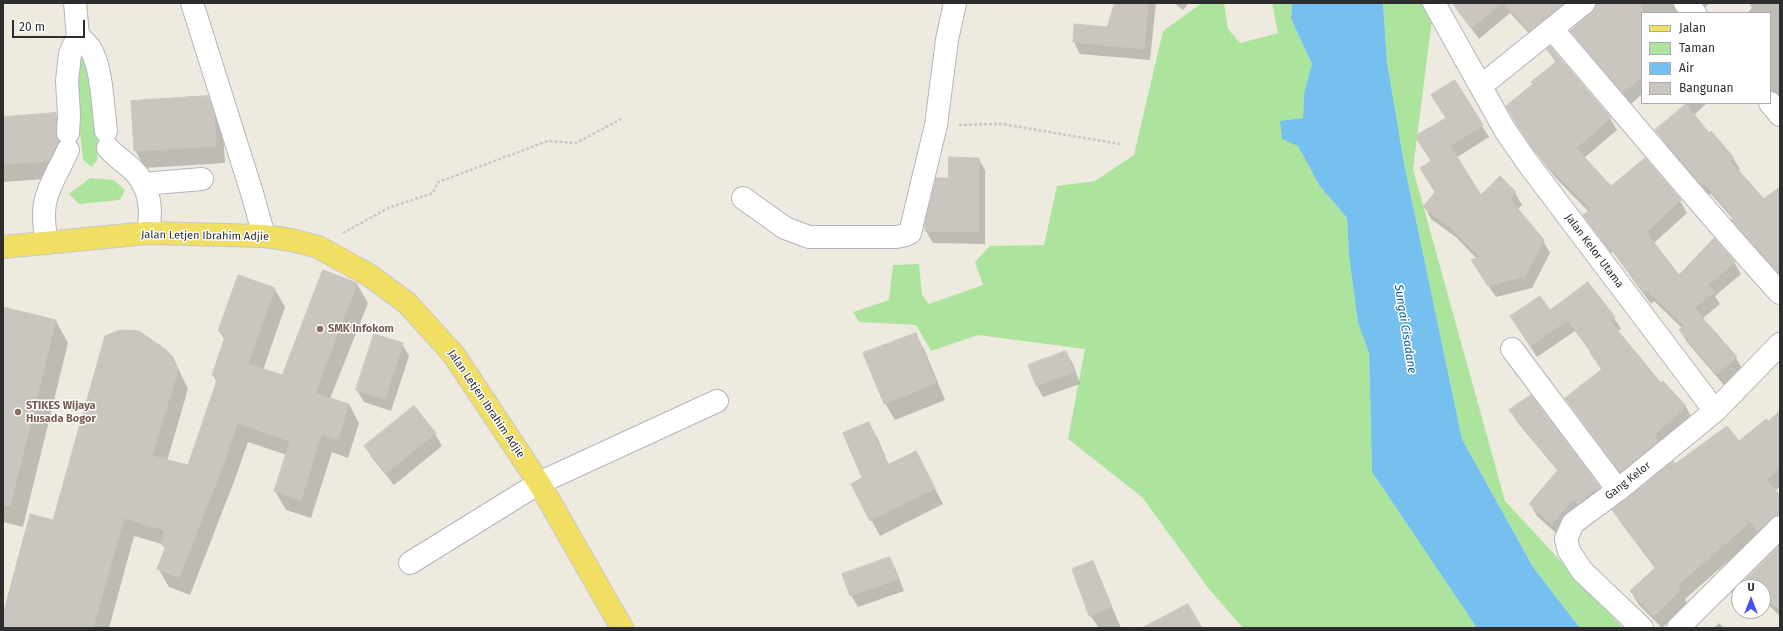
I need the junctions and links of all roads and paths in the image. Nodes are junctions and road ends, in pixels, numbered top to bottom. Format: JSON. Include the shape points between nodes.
{"nodes":[{"id":1,"x":75,"y":3,"type":"edge"},
{"id":2,"x":192,"y":3,"type":"edge"},
{"id":3,"x":955,"y":3,"type":"edge"},
{"id":4,"x":1434,"y":3,"type":"edge"},
{"id":5,"x":1584,"y":3,"type":"edge"},
{"id":6,"x":1685,"y":3,"type":"edge"},
{"id":7,"x":1694,"y":12,"type":"edge"},
{"id":8,"x":1552,"y":29,"type":"junction"},
{"id":9,"x":78,"y":36,"type":"junction"},
{"id":10,"x":1481,"y":86,"type":"junction"},
{"id":11,"x":1771,"y":104,"type":"edge"},
{"id":12,"x":1780,"y":115,"type":"edge"},
{"id":13,"x":621,"y":119,"type":"dead end"},
{"id":14,"x":936,"y":125,"type":"junction"},
{"id":15,"x":1120,"y":144,"type":"dead end"},
{"id":16,"x":202,"y":179,"type":"dead end"},
{"id":17,"x":143,"y":184,"type":"junction"},
{"id":18,"x":743,"y":198,"type":"dead end"},
{"id":19,"x":148,"y":233,"type":"junction"},
{"id":20,"x":264,"y":236,"type":"junction"},
{"id":21,"x":46,"y":243,"type":"junction"},
{"id":22,"x":3,"y":247,"type":"edge"},
{"id":23,"x":318,"y":247,"type":"junction"},
{"id":24,"x":1780,"y":293,"type":"edge"},
{"id":25,"x":1780,"y":344,"type":"edge"},
{"id":26,"x":1512,"y":349,"type":"dead end"},
{"id":27,"x":717,"y":401,"type":"dead end"},
{"id":28,"x":1715,"y":411,"type":"junction"},
{"id":29,"x":539,"y":483,"type":"junction"},
{"id":30,"x":1618,"y":490,"type":"junction"},
{"id":31,"x":1780,"y":527,"type":"edge"},
{"id":32,"x":410,"y":563,"type":"dead end"},
{"id":33,"x":622,"y":628,"type":"edge"},
{"id":34,"x":1642,"y":628,"type":"edge"},
{"id":35,"x":1678,"y":628,"type":"edge"}],
"edges":[{"from":1,"to":9,"type":"street"},
{"from":2,"to":20,"type":"street"},
{"from":3,"to":14,"type":"street","via":[[947,40]]},
{"from":4,"to":10,"type":"street","name":"Jalan Kelor Utama"},
{"from":5,"to":8,"type":"street"},
{"from":6,"to":7,"type":"street"},
{"from":8,"to":10,"type":"street"},
{"from":8,"to":24,"type":"street","via":[[1719,227]]},
{"from":9,"to":17,"type":"street","via":[[91,49],[94,57],[107,139]]},
{"from":9,"to":21,"type":"street","via":[[70,54],[67,81],[68,142],[44,204],[43,224]]},
{"from":10,"to":28,"type":"street","name":"Jalan Kelor Utama","via":[[1505,130],[1527,162]]},
{"from":11,"to":12,"type":"street"},
{"from":13,"to":23,"type":"path","via":[[576,143],[548,142],[438,182],[433,193],[388,208]]},
{"from":14,"to":15,"type":"path","via":[[1002,124]]},
{"from":14,"to":18,"type":"street","via":[[912,227],[906,235],[809,237],[785,228]]},
{"from":16,"to":17,"type":"street"},
{"from":17,"to":19,"type":"street","via":[[149,197],[151,215]]},
{"from":19,"to":20,"type":"main road","name":"Jalan Letjen Ibrahim Adjie"},
{"from":19,"to":21,"type":"main road","name":"Jalan Letjen Ibrahim Adjie"},
{"from":20,"to":23,"type":"main road","name":"Jalan Letjen Ibrahim Adjie"},
{"from":21,"to":22,"type":"main road","name":"Jalan Letjen Ibrahim Adjie"},
{"from":23,"to":29,"type":"main road","name":"Jalan Letjen Ibrahim Adjie","via":[[369,275],[407,303],[454,355]]},
{"from":25,"to":28,"type":"street","name":"Gang Kelor"},
{"from":26,"to":30,"type":"street"},
{"from":27,"to":29,"type":"street"},
{"from":28,"to":30,"type":"street","name":"Gang Kelor"},
{"from":29,"to":32,"type":"street"},
{"from":29,"to":33,"type":"main road","name":"Jalan Letjen Ibrahim Adjie"},
{"from":30,"to":34,"type":"street","name":"Gang Kelor","via":[[1573,523],[1566,539],[1569,551],[1582,571]]},
{"from":31,"to":35,"type":"street"}]}
